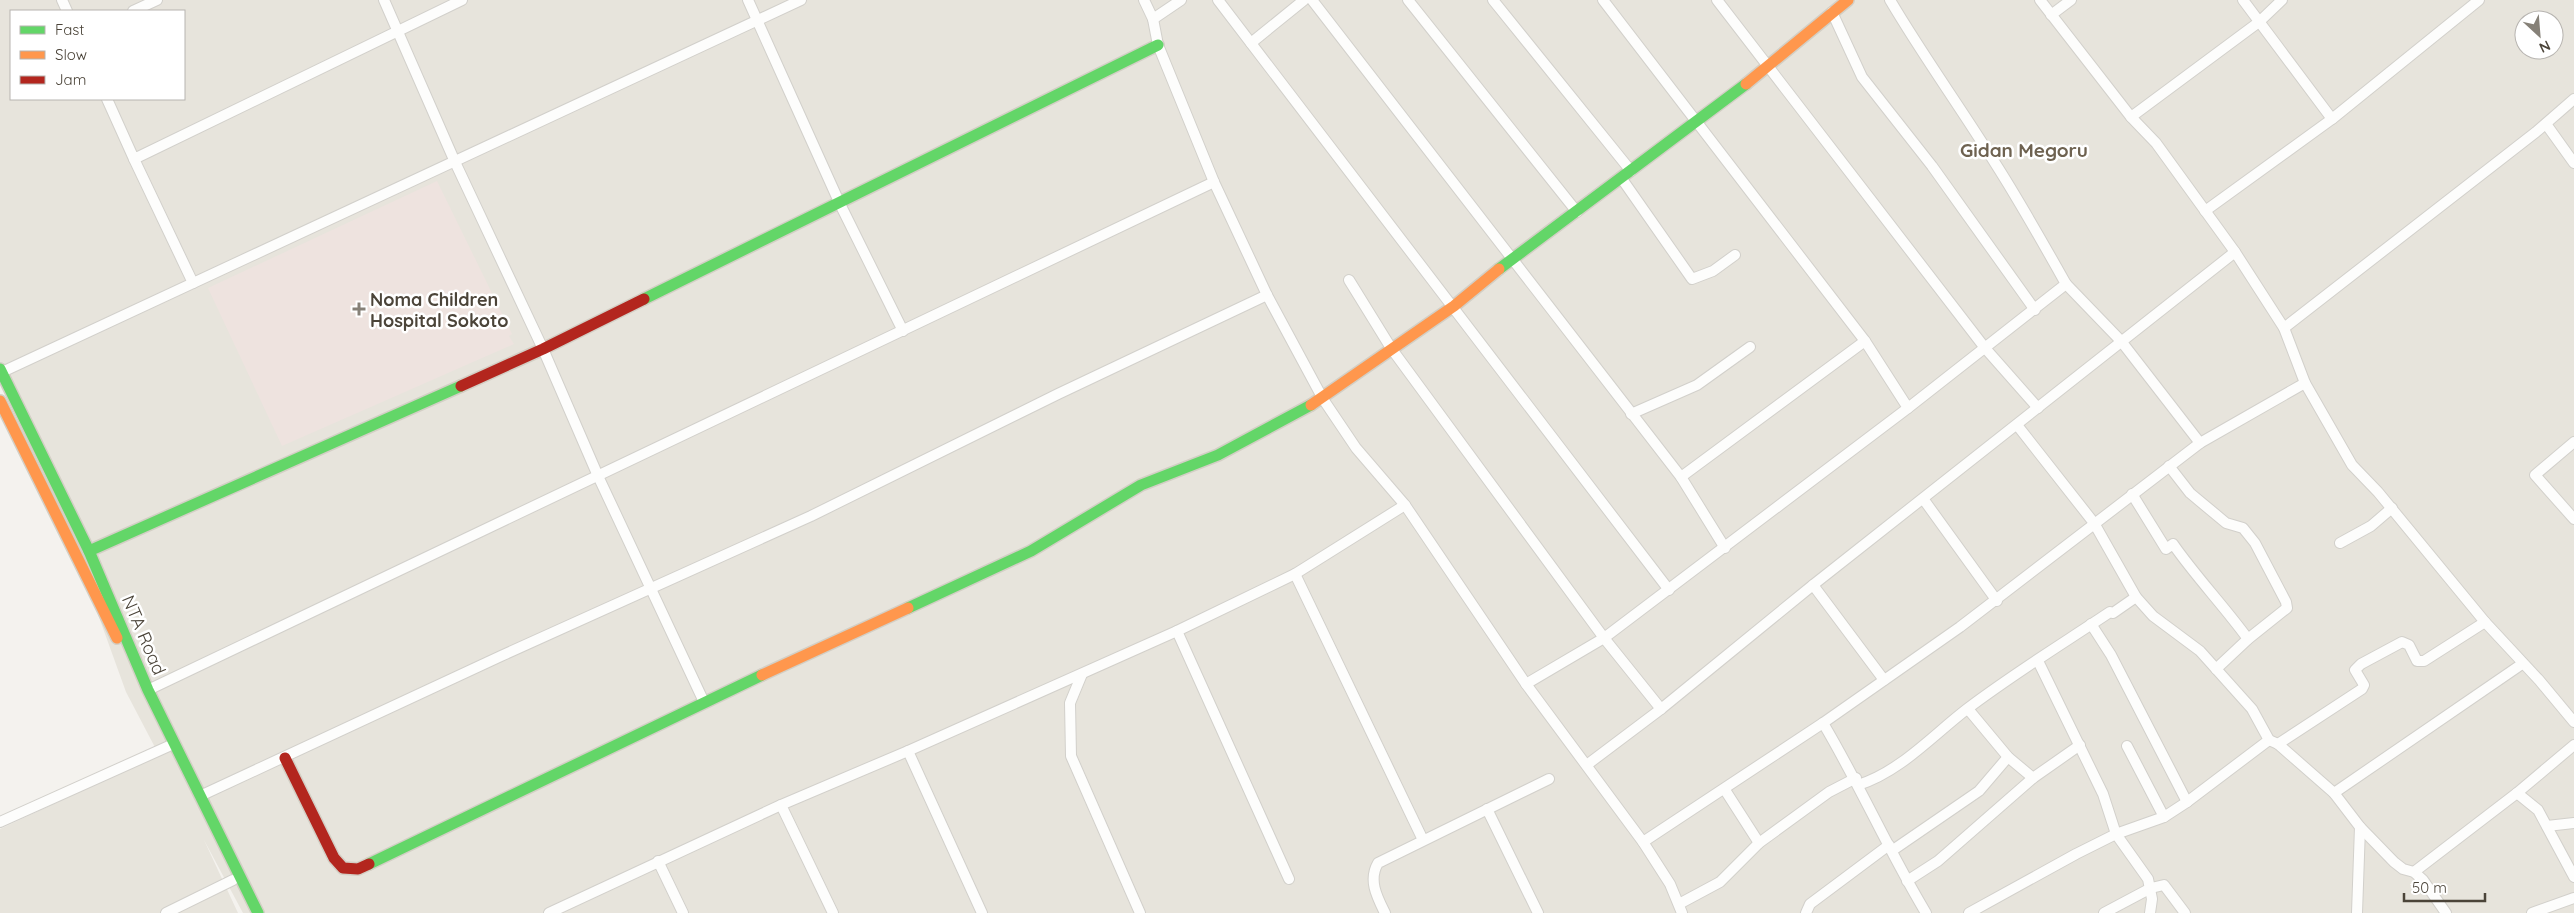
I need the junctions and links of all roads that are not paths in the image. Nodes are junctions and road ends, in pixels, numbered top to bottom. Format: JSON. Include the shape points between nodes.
{"nodes":[{"id":1,"x":157,"y":0,"type":"edge"},
{"id":2,"x":384,"y":0,"type":"edge"},
{"id":3,"x":462,"y":0,"type":"edge"},
{"id":4,"x":748,"y":0,"type":"edge"},
{"id":5,"x":801,"y":0,"type":"edge"},
{"id":6,"x":1144,"y":0,"type":"edge"},
{"id":7,"x":1181,"y":0,"type":"edge"},
{"id":8,"x":1218,"y":0,"type":"edge"},
{"id":9,"x":1304,"y":0,"type":"edge"},
{"id":10,"x":1312,"y":0,"type":"edge"},
{"id":11,"x":1408,"y":0,"type":"edge"},
{"id":12,"x":1493,"y":0,"type":"edge"},
{"id":13,"x":1603,"y":0,"type":"edge"},
{"id":14,"x":1717,"y":0,"type":"edge"},
{"id":15,"x":1848,"y":0,"type":"edge"},
{"id":16,"x":1890,"y":0,"type":"edge"},
{"id":17,"x":2040,"y":0,"type":"edge"},
{"id":18,"x":2071,"y":0,"type":"edge"},
{"id":19,"x":2243,"y":0,"type":"edge"},
{"id":20,"x":2282,"y":0,"type":"edge"},
{"id":21,"x":2478,"y":0,"type":"edge"},
{"id":22,"x":135,"y":10,"type":"edge"},
{"id":23,"x":1832,"y":12,"type":"junction"},
{"id":24,"x":2051,"y":15,"type":"junction"},
{"id":25,"x":1153,"y":19,"type":"junction"},
{"id":26,"x":757,"y":22,"type":"junction"},
{"id":27,"x":2259,"y":22,"type":"junction"},
{"id":28,"x":399,"y":31,"type":"junction"},
{"id":29,"x":1252,"y":43,"type":"junction"},
{"id":30,"x":1158,"y":45,"type":"junction"},
{"id":31,"x":1768,"y":67,"type":"junction"},
{"id":32,"x":2574,"y":99,"type":"edge"},
{"id":33,"x":107,"y":100,"type":"edge"},
{"id":34,"x":2131,"y":117,"type":"junction"},
{"id":35,"x":2332,"y":119,"type":"junction"},
{"id":36,"x":1696,"y":122,"type":"junction"},
{"id":37,"x":2546,"y":124,"type":"junction"},
{"id":38,"x":134,"y":159,"type":"junction"},
{"id":39,"x":455,"y":162,"type":"junction"},
{"id":40,"x":2574,"y":163,"type":"edge"},
{"id":41,"x":1632,"y":171,"type":"junction"},
{"id":42,"x":1622,"y":179,"type":"junction"},
{"id":43,"x":1214,"y":182,"type":"junction"},
{"id":44,"x":840,"y":204,"type":"junction"},
{"id":45,"x":2205,"y":211,"type":"junction"},
{"id":46,"x":1577,"y":212,"type":"junction"},
{"id":47,"x":2235,"y":252,"type":"junction"},
{"id":48,"x":1734,"y":255,"type":"dead end"},
{"id":49,"x":1513,"y":258,"type":"junction"},
{"id":50,"x":1349,"y":280,"type":"dead end"},
{"id":51,"x":193,"y":283,"type":"junction"},
{"id":52,"x":2066,"y":284,"type":"junction"},
{"id":53,"x":1267,"y":295,"type":"junction"},
{"id":54,"x":1454,"y":306,"type":"junction"},
{"id":55,"x":2035,"y":310,"type":"junction"},
{"id":56,"x":2284,"y":328,"type":"junction"},
{"id":57,"x":903,"y":331,"type":"junction"},
{"id":58,"x":1865,"y":341,"type":"junction"},
{"id":59,"x":2121,"y":341,"type":"junction"},
{"id":60,"x":1750,"y":347,"type":"dead end"},
{"id":61,"x":1391,"y":348,"type":"junction"},
{"id":62,"x":1985,"y":348,"type":"junction"},
{"id":63,"x":543,"y":349,"type":"junction"},
{"id":64,"x":1,"y":371,"type":"edge"},
{"id":65,"x":2305,"y":383,"type":"junction"},
{"id":66,"x":1323,"y":399,"type":"junction"},
{"id":67,"x":0,"y":400,"type":"edge"},
{"id":68,"x":1908,"y":408,"type":"junction"},
{"id":69,"x":2038,"y":408,"type":"junction"},
{"id":70,"x":1631,"y":414,"type":"junction"},
{"id":71,"x":2017,"y":425,"type":"junction"},
{"id":72,"x":2574,"y":442,"type":"edge"},
{"id":73,"x":2200,"y":443,"type":"junction"},
{"id":74,"x":2169,"y":466,"type":"junction"},
{"id":75,"x":598,"y":476,"type":"junction"},
{"id":76,"x":1681,"y":477,"type":"junction"},
{"id":77,"x":2132,"y":494,"type":"junction"},
{"id":78,"x":1924,"y":500,"type":"junction"},
{"id":79,"x":1405,"y":505,"type":"junction"},
{"id":80,"x":2392,"y":508,"type":"junction"},
{"id":81,"x":2574,"y":519,"type":"edge"},
{"id":82,"x":2094,"y":523,"type":"junction"},
{"id":83,"x":2340,"y":543,"type":"dead end"},
{"id":84,"x":1725,"y":548,"type":"junction"},
{"id":85,"x":89,"y":551,"type":"junction"},
{"id":86,"x":1295,"y":574,"type":"junction"},
{"id":87,"x":1813,"y":585,"type":"junction"},
{"id":88,"x":652,"y":588,"type":"junction"},
{"id":89,"x":1668,"y":590,"type":"junction"},
{"id":90,"x":2136,"y":597,"type":"junction"},
{"id":91,"x":1997,"y":601,"type":"junction"},
{"id":92,"x":2485,"y":622,"type":"junction"},
{"id":93,"x":2091,"y":624,"type":"junction"},
{"id":94,"x":1177,"y":631,"type":"junction"},
{"id":95,"x":1604,"y":638,"type":"junction"},
{"id":96,"x":2248,"y":638,"type":"junction"},
{"id":97,"x":2038,"y":661,"type":"junction"},
{"id":98,"x":2522,"y":664,"type":"junction"},
{"id":99,"x":2216,"y":670,"type":"junction"},
{"id":100,"x":1082,"y":674,"type":"junction"},
{"id":101,"x":1884,"y":680,"type":"junction"},
{"id":102,"x":1526,"y":684,"type":"junction"},
{"id":103,"x":148,"y":690,"type":"junction"},
{"id":104,"x":704,"y":702,"type":"junction"},
{"id":105,"x":1968,"y":708,"type":"junction"},
{"id":106,"x":1661,"y":709,"type":"junction"},
{"id":107,"x":2574,"y":722,"type":"edge"},
{"id":108,"x":1823,"y":723,"type":"junction"},
{"id":109,"x":2273,"y":742,"type":"junction"},
{"id":110,"x":2080,"y":745,"type":"junction"},
{"id":111,"x":2574,"y":745,"type":"edge"},
{"id":112,"x":169,"y":746,"type":"junction"},
{"id":113,"x":2127,"y":746,"type":"dead end"},
{"id":114,"x":908,"y":751,"type":"junction"},
{"id":115,"x":2008,"y":757,"type":"junction"},
{"id":116,"x":285,"y":758,"type":"junction"},
{"id":117,"x":1588,"y":764,"type":"junction"},
{"id":118,"x":2033,"y":778,"type":"junction"},
{"id":119,"x":1549,"y":779,"type":"dead end"},
{"id":120,"x":1857,"y":781,"type":"junction"},
{"id":121,"x":1725,"y":790,"type":"junction"},
{"id":122,"x":2334,"y":793,"type":"junction"},
{"id":123,"x":2517,"y":793,"type":"junction"},
{"id":124,"x":200,"y":796,"type":"junction"},
{"id":125,"x":2187,"y":802,"type":"junction"},
{"id":126,"x":781,"y":805,"type":"junction"},
{"id":127,"x":1487,"y":809,"type":"junction"},
{"id":128,"x":2164,"y":817,"type":"junction"},
{"id":129,"x":0,"y":822,"type":"edge"},
{"id":130,"x":2574,"y":823,"type":"edge"},
{"id":131,"x":2547,"y":826,"type":"junction"},
{"id":132,"x":2360,"y":827,"type":"junction"},
{"id":133,"x":2116,"y":834,"type":"junction"},
{"id":134,"x":1423,"y":840,"type":"junction"},
{"id":135,"x":1643,"y":842,"type":"junction"},
{"id":136,"x":1759,"y":843,"type":"junction"},
{"id":137,"x":1891,"y":847,"type":"junction"},
{"id":138,"x":658,"y":861,"type":"junction"},
{"id":139,"x":2414,"y":872,"type":"junction"},
{"id":140,"x":2574,"y":878,"type":"edge"},
{"id":141,"x":1289,"y":879,"type":"dead end"},
{"id":142,"x":233,"y":880,"type":"junction"},
{"id":143,"x":1907,"y":881,"type":"junction"},
{"id":144,"x":2151,"y":888,"type":"junction"},
{"id":145,"x":2574,"y":898,"type":"edge"},
{"id":146,"x":1680,"y":909,"type":"edge"},
{"id":147,"x":1808,"y":912,"type":"edge"},
{"id":148,"x":166,"y":913,"type":"edge"},
{"id":149,"x":249,"y":913,"type":"edge"},
{"id":150,"x":258,"y":913,"type":"edge"},
{"id":151,"x":549,"y":913,"type":"edge"},
{"id":152,"x":683,"y":913,"type":"edge"},
{"id":153,"x":833,"y":913,"type":"edge"},
{"id":154,"x":982,"y":913,"type":"edge"},
{"id":155,"x":1140,"y":913,"type":"edge"},
{"id":156,"x":1385,"y":913,"type":"edge"},
{"id":157,"x":1538,"y":913,"type":"edge"},
{"id":158,"x":1926,"y":913,"type":"edge"},
{"id":159,"x":1969,"y":913,"type":"edge"},
{"id":160,"x":2104,"y":913,"type":"edge"},
{"id":161,"x":2150,"y":913,"type":"edge"},
{"id":162,"x":2185,"y":913,"type":"edge"},
{"id":163,"x":2357,"y":913,"type":"edge"},
{"id":164,"x":2446,"y":913,"type":"edge"},
{"id":165,"x":2532,"y":913,"type":"edge"}],
"edges":[{"from":1,"to":22,"type":"street"},
{"from":2,"to":28,"type":"street"},
{"from":3,"to":28,"type":"street"},
{"from":4,"to":26,"type":"street"},
{"from":5,"to":26,"type":"street"},
{"from":6,"to":25,"type":"street"},
{"from":7,"to":25,"type":"street"},
{"from":8,"to":29,"type":"street"},
{"from":9,"to":29,"type":"street"},
{"from":10,"to":49,"type":"street"},
{"from":11,"to":46,"type":"street"},
{"from":12,"to":41,"type":"street"},
{"from":13,"to":36,"type":"street"},
{"from":14,"to":31,"type":"street"},
{"from":15,"to":23,"type":"street"},
{"from":16,"to":52,"type":"street","via":[[1995,162]]},
{"from":17,"to":24,"type":"street"},
{"from":18,"to":24,"type":"street"},
{"from":19,"to":27,"type":"street"},
{"from":20,"to":27,"type":"street"},
{"from":21,"to":35,"type":"street"},
{"from":23,"to":31,"type":"street"},
{"from":23,"to":55,"type":"street","via":[[1862,78],[1932,166]]},
{"from":24,"to":34,"type":"street"},
{"from":25,"to":30,"type":"street"},
{"from":26,"to":39,"type":"street"},
{"from":26,"to":44,"type":"street"},
{"from":27,"to":34,"type":"street"},
{"from":27,"to":35,"type":"street"},
{"from":28,"to":38,"type":"street"},
{"from":28,"to":39,"type":"street"},
{"from":29,"to":54,"type":"street"},
{"from":30,"to":43,"type":"street"},
{"from":30,"to":44,"type":"street"},
{"from":31,"to":36,"type":"street"},
{"from":31,"to":62,"type":"street"},
{"from":32,"to":37,"type":"street"},
{"from":33,"to":38,"type":"street"},
{"from":34,"to":45,"type":"street","via":[[2156,143]]},
{"from":35,"to":45,"type":"street"},
{"from":36,"to":41,"type":"street"},
{"from":36,"to":58,"type":"street"},
{"from":37,"to":40,"type":"street"},
{"from":37,"to":56,"type":"street"},
{"from":38,"to":51,"type":"street"},
{"from":39,"to":51,"type":"street"},
{"from":39,"to":63,"type":"street"},
{"from":41,"to":42,"type":"street"},
{"from":42,"to":46,"type":"street"},
{"from":42,"to":48,"type":"street","via":[[1692,279],[1713,271]]},
{"from":43,"to":53,"type":"street"},
{"from":43,"to":57,"type":"street"},
{"from":44,"to":57,"type":"street"},
{"from":44,"to":63,"type":"street"},
{"from":45,"to":47,"type":"street"},
{"from":46,"to":49,"type":"street"},
{"from":47,"to":56,"type":"street"},
{"from":47,"to":59,"type":"street"},
{"from":49,"to":54,"type":"street"},
{"from":49,"to":70,"type":"street"},
{"from":50,"to":61,"type":"street"},
{"from":51,"to":64,"type":"street"},
{"from":52,"to":55,"type":"street"},
{"from":52,"to":59,"type":"street"},
{"from":53,"to":66,"type":"street"},
{"from":53,"to":88,"type":"street","via":[[855,495]]},
{"from":54,"to":61,"type":"street"},
{"from":54,"to":89,"type":"street"},
{"from":55,"to":62,"type":"street"},
{"from":56,"to":65,"type":"street"},
{"from":57,"to":75,"type":"street"},
{"from":58,"to":68,"type":"street"},
{"from":58,"to":76,"type":"street"},
{"from":59,"to":69,"type":"street"},
{"from":59,"to":73,"type":"street"},
{"from":60,"to":70,"type":"street","via":[[1697,385]]},
{"from":61,"to":66,"type":"street"},
{"from":61,"to":95,"type":"street"},
{"from":62,"to":68,"type":"street"},
{"from":62,"to":69,"type":"street"},
{"from":63,"to":75,"type":"street"},
{"from":63,"to":85,"type":"street"},
{"from":64,"to":85,"type":"street","name":"NTA Road"},
{"from":65,"to":73,"type":"street"},
{"from":65,"to":80,"type":"street","via":[[2352,465]]},
{"from":66,"to":79,"type":"street","via":[[1356,448]]},
{"from":66,"to":104,"type":"street","via":[[1218,455],[1141,485],[1031,551]]},
{"from":67,"to":112,"type":"street","name":"NTA Road"},
{"from":68,"to":84,"type":"street"},
{"from":69,"to":71,"type":"street"},
{"from":70,"to":76,"type":"street"},
{"from":71,"to":78,"type":"street"},
{"from":71,"to":82,"type":"street"},
{"from":72,"to":81,"type":"street","via":[[2535,475]]},
{"from":73,"to":74,"type":"street"},
{"from":74,"to":77,"type":"street"},
{"from":74,"to":96,"type":"street","via":[[2190,494],[2226,522],[2243,528],[2256,543],[2274,576],[2287,608]]},
{"from":75,"to":88,"type":"street"},
{"from":75,"to":103,"type":"street"},
{"from":76,"to":84,"type":"street"},
{"from":77,"to":82,"type":"street"},
{"from":77,"to":96,"type":"street","via":[[2166,549],[2173,544],[2194,575]]},
{"from":78,"to":87,"type":"street"},
{"from":78,"to":91,"type":"street"},
{"from":79,"to":86,"type":"street"},
{"from":79,"to":102,"type":"street"},
{"from":80,"to":83,"type":"street","via":[[2371,526]]},
{"from":80,"to":92,"type":"street"},
{"from":82,"to":90,"type":"street"},
{"from":82,"to":91,"type":"street"},
{"from":84,"to":89,"type":"street"},
{"from":85,"to":103,"type":"street","name":"NTA Road"},
{"from":86,"to":94,"type":"street"},
{"from":86,"to":134,"type":"street"},
{"from":87,"to":101,"type":"street"},
{"from":87,"to":106,"type":"street"},
{"from":88,"to":104,"type":"street"},
{"from":88,"to":116,"type":"street"},
{"from":89,"to":95,"type":"street"},
{"from":90,"to":93,"type":"street"},
{"from":90,"to":99,"type":"street","via":[[2153,616],[2200,651]]},
{"from":91,"to":101,"type":"street"},
{"from":92,"to":98,"type":"street"},
{"from":92,"to":109,"type":"street","via":[[2424,661],[2417,661],[2409,645],[2402,642],[2361,664],[2355,670],[2364,684],[2362,689]]},
{"from":93,"to":97,"type":"street"},
{"from":93,"to":125,"type":"street","via":[[2111,655]]},
{"from":94,"to":100,"type":"street"},
{"from":94,"to":141,"type":"street"},
{"from":95,"to":102,"type":"street"},
{"from":95,"to":106,"type":"street"},
{"from":96,"to":99,"type":"street"},
{"from":97,"to":105,"type":"street"},
{"from":97,"to":110,"type":"street"},
{"from":98,"to":107,"type":"street"},
{"from":98,"to":122,"type":"street"},
{"from":99,"to":109,"type":"street","via":[[2252,709]]},
{"from":100,"to":114,"type":"street"},
{"from":100,"to":155,"type":"street","via":[[1070,704],[1071,756]]},
{"from":101,"to":108,"type":"street"},
{"from":102,"to":117,"type":"street"},
{"from":103,"to":124,"type":"street","name":"NTA Road"},
{"from":104,"to":116,"type":"street","via":[[358,869],[343,868],[334,858]]},
{"from":105,"to":115,"type":"street"},
{"from":105,"to":120,"type":"street","via":[[1904,760],[1873,779]]},
{"from":106,"to":117,"type":"street"},
{"from":108,"to":120,"type":"street"},
{"from":108,"to":121,"type":"street"},
{"from":109,"to":122,"type":"street"},
{"from":109,"to":125,"type":"street"},
{"from":110,"to":118,"type":"street"},
{"from":110,"to":133,"type":"street","via":[[2103,794]]},
{"from":111,"to":123,"type":"street"},
{"from":112,"to":129,"type":"street"},
{"from":112,"to":142,"type":"street","name":"NTA Road"},
{"from":113,"to":128,"type":"street"},
{"from":114,"to":126,"type":"street"},
{"from":114,"to":154,"type":"street"},
{"from":115,"to":118,"type":"street"},
{"from":115,"to":137,"type":"street","via":[[1979,791]]},
{"from":116,"to":124,"type":"street"},
{"from":117,"to":135,"type":"street"},
{"from":118,"to":143,"type":"street","via":[[1952,850]]},
{"from":119,"to":127,"type":"street"},
{"from":120,"to":136,"type":"street","via":[[1829,792]]},
{"from":120,"to":137,"type":"street"},
{"from":121,"to":135,"type":"street"},
{"from":121,"to":136,"type":"street"},
{"from":122,"to":132,"type":"street"},
{"from":123,"to":131,"type":"street","via":[[2538,810]]},
{"from":123,"to":139,"type":"street"},
{"from":124,"to":150,"type":"street","name":"NTA Road"},
{"from":125,"to":128,"type":"street"},
{"from":126,"to":138,"type":"street"},
{"from":126,"to":153,"type":"street"},
{"from":127,"to":134,"type":"street"},
{"from":127,"to":157,"type":"street"},
{"from":128,"to":133,"type":"street"},
{"from":130,"to":131,"type":"street"},
{"from":131,"to":140,"type":"street"},
{"from":132,"to":139,"type":"street","via":[[2402,869]]},
{"from":132,"to":163,"type":"street"},
{"from":133,"to":144,"type":"street"},
{"from":133,"to":159,"type":"street"},
{"from":134,"to":156,"type":"street","via":[[1378,863],[1373,871],[1375,888]]},
{"from":135,"to":146,"type":"street","via":[[1670,884]]},
{"from":136,"to":146,"type":"street","via":[[1727,877]]},
{"from":137,"to":143,"type":"street"},
{"from":137,"to":147,"type":"street","via":[[1810,904]]},
{"from":138,"to":151,"type":"street"},
{"from":138,"to":152,"type":"street"},
{"from":139,"to":164,"type":"street"},
{"from":142,"to":148,"type":"street"},
{"from":142,"to":149,"type":"street","name":"NTA Road"},
{"from":143,"to":158,"type":"street"},
{"from":144,"to":160,"type":"street"},
{"from":144,"to":161,"type":"street"},
{"from":144,"to":162,"type":"street","via":[[2164,885]]},
{"from":145,"to":165,"type":"street"}]}
